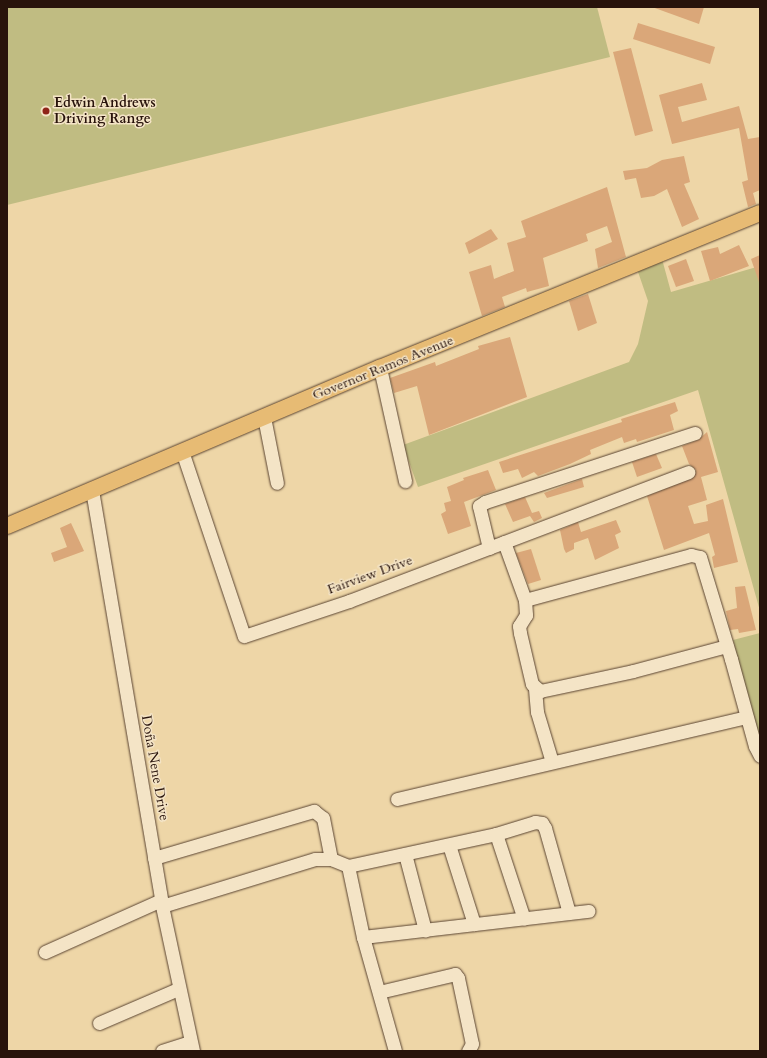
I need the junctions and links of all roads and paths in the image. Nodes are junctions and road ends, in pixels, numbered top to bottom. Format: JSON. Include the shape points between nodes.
{"nodes":[{"id":1,"x":760,"y":213,"type":"edge"},
{"id":2,"x":380,"y":368,"type":"junction"},
{"id":3,"x":264,"y":417,"type":"junction"},
{"id":4,"x":695,"y":433,"type":"dead end"},
{"id":5,"x":182,"y":451,"type":"junction"},
{"id":6,"x":688,"y":472,"type":"dead end"},
{"id":7,"x":405,"y":481,"type":"dead end"},
{"id":8,"x":277,"y":483,"type":"dead end"},
{"id":9,"x":92,"y":490,"type":"junction"},
{"id":10,"x":7,"y":526,"type":"edge"},
{"id":11,"x":504,"y":542,"type":"junction"},
{"id":12,"x":488,"y":548,"type":"junction"},
{"id":13,"x":525,"y":600,"type":"junction"},
{"id":14,"x":727,"y":646,"type":"junction"},
{"id":15,"x":535,"y":689,"type":"junction"},
{"id":16,"x":746,"y":717,"type":"junction"},
{"id":17,"x":760,"y":756,"type":"edge"},
{"id":18,"x":552,"y":762,"type":"junction"},
{"id":19,"x":397,"y":799,"type":"dead end"},
{"id":20,"x":496,"y":834,"type":"junction"},
{"id":21,"x":449,"y":845,"type":"junction"},
{"id":22,"x":405,"y":854,"type":"junction"},
{"id":23,"x":154,"y":858,"type":"junction"},
{"id":24,"x":331,"y":859,"type":"junction"},
{"id":25,"x":348,"y":866,"type":"junction"},
{"id":26,"x":161,"y":903,"type":"junction"},
{"id":27,"x":589,"y":911,"type":"dead end"},
{"id":28,"x":569,"y":913,"type":"junction"},
{"id":29,"x":524,"y":919,"type":"junction"},
{"id":30,"x":474,"y":924,"type":"junction"},
{"id":31,"x":425,"y":930,"type":"junction"},
{"id":32,"x":363,"y":937,"type":"junction"},
{"id":33,"x":45,"y":952,"type":"dead end"},
{"id":34,"x":178,"y":989,"type":"junction"},
{"id":35,"x":379,"y":992,"type":"junction"},
{"id":36,"x":99,"y":1024,"type":"dead end"},
{"id":37,"x":191,"y":1046,"type":"edge"},
{"id":38,"x":162,"y":1051,"type":"edge"},
{"id":39,"x":396,"y":1051,"type":"edge"},
{"id":40,"x":468,"y":1051,"type":"edge"}],
"edges":[{"from":1,"to":2,"type":"main road","name":"Governor Ramos Avenue"},
{"from":2,"to":3,"type":"main road","name":"Governor Ramos Avenue"},
{"from":2,"to":7,"type":"street"},
{"from":3,"to":5,"type":"main road","name":"Governor Ramos Avenue"},
{"from":3,"to":8,"type":"street"},
{"from":4,"to":12,"type":"street","via":[[485,502],[479,506]]},
{"from":5,"to":9,"type":"main road","name":"Governor Ramos Avenue"},
{"from":5,"to":12,"type":"street","name":"Fairview Drive","via":[[244,636],[349,601]]},
{"from":6,"to":11,"type":"street","name":"Fairview Drive"},
{"from":9,"to":10,"type":"main road","name":"Governor Ramos Avenue"},
{"from":9,"to":23,"type":"street","name":"Doña Nene Drive"},
{"from":11,"to":12,"type":"street","name":"Fairview Drive"},
{"from":11,"to":13,"type":"street"},
{"from":13,"to":14,"type":"street","via":[[696,555],[701,560]]},
{"from":13,"to":15,"type":"street","via":[[526,615],[519,626]]},
{"from":14,"to":15,"type":"street","via":[[547,691]]},
{"from":14,"to":16,"type":"street"},
{"from":15,"to":18,"type":"street","via":[[537,712]]},
{"from":16,"to":17,"type":"street"},
{"from":16,"to":18,"type":"street"},
{"from":18,"to":19,"type":"street"},
{"from":20,"to":21,"type":"street"},
{"from":20,"to":28,"type":"street","via":[[535,822],[542,823]]},
{"from":20,"to":29,"type":"street"},
{"from":21,"to":22,"type":"street"},
{"from":21,"to":30,"type":"street"},
{"from":22,"to":25,"type":"street"},
{"from":22,"to":31,"type":"street"},
{"from":23,"to":24,"type":"street","via":[[314,811],[323,818]]},
{"from":23,"to":26,"type":"street","name":"Doña Nene Drive"},
{"from":24,"to":25,"type":"street"},
{"from":24,"to":26,"type":"street","via":[[315,859]]},
{"from":25,"to":32,"type":"street"},
{"from":26,"to":33,"type":"street"},
{"from":26,"to":34,"type":"street","name":"Doña Nene Drive"},
{"from":27,"to":28,"type":"street"},
{"from":28,"to":29,"type":"street"},
{"from":29,"to":30,"type":"street"},
{"from":30,"to":31,"type":"street"},
{"from":31,"to":32,"type":"street"},
{"from":32,"to":35,"type":"street"},
{"from":34,"to":36,"type":"street"},
{"from":34,"to":37,"type":"street","name":"Doña Nene Drive"},
{"from":35,"to":39,"type":"street"},
{"from":35,"to":40,"type":"street","via":[[455,974],[472,1044]]},
{"from":37,"to":38,"type":"street"}]}
